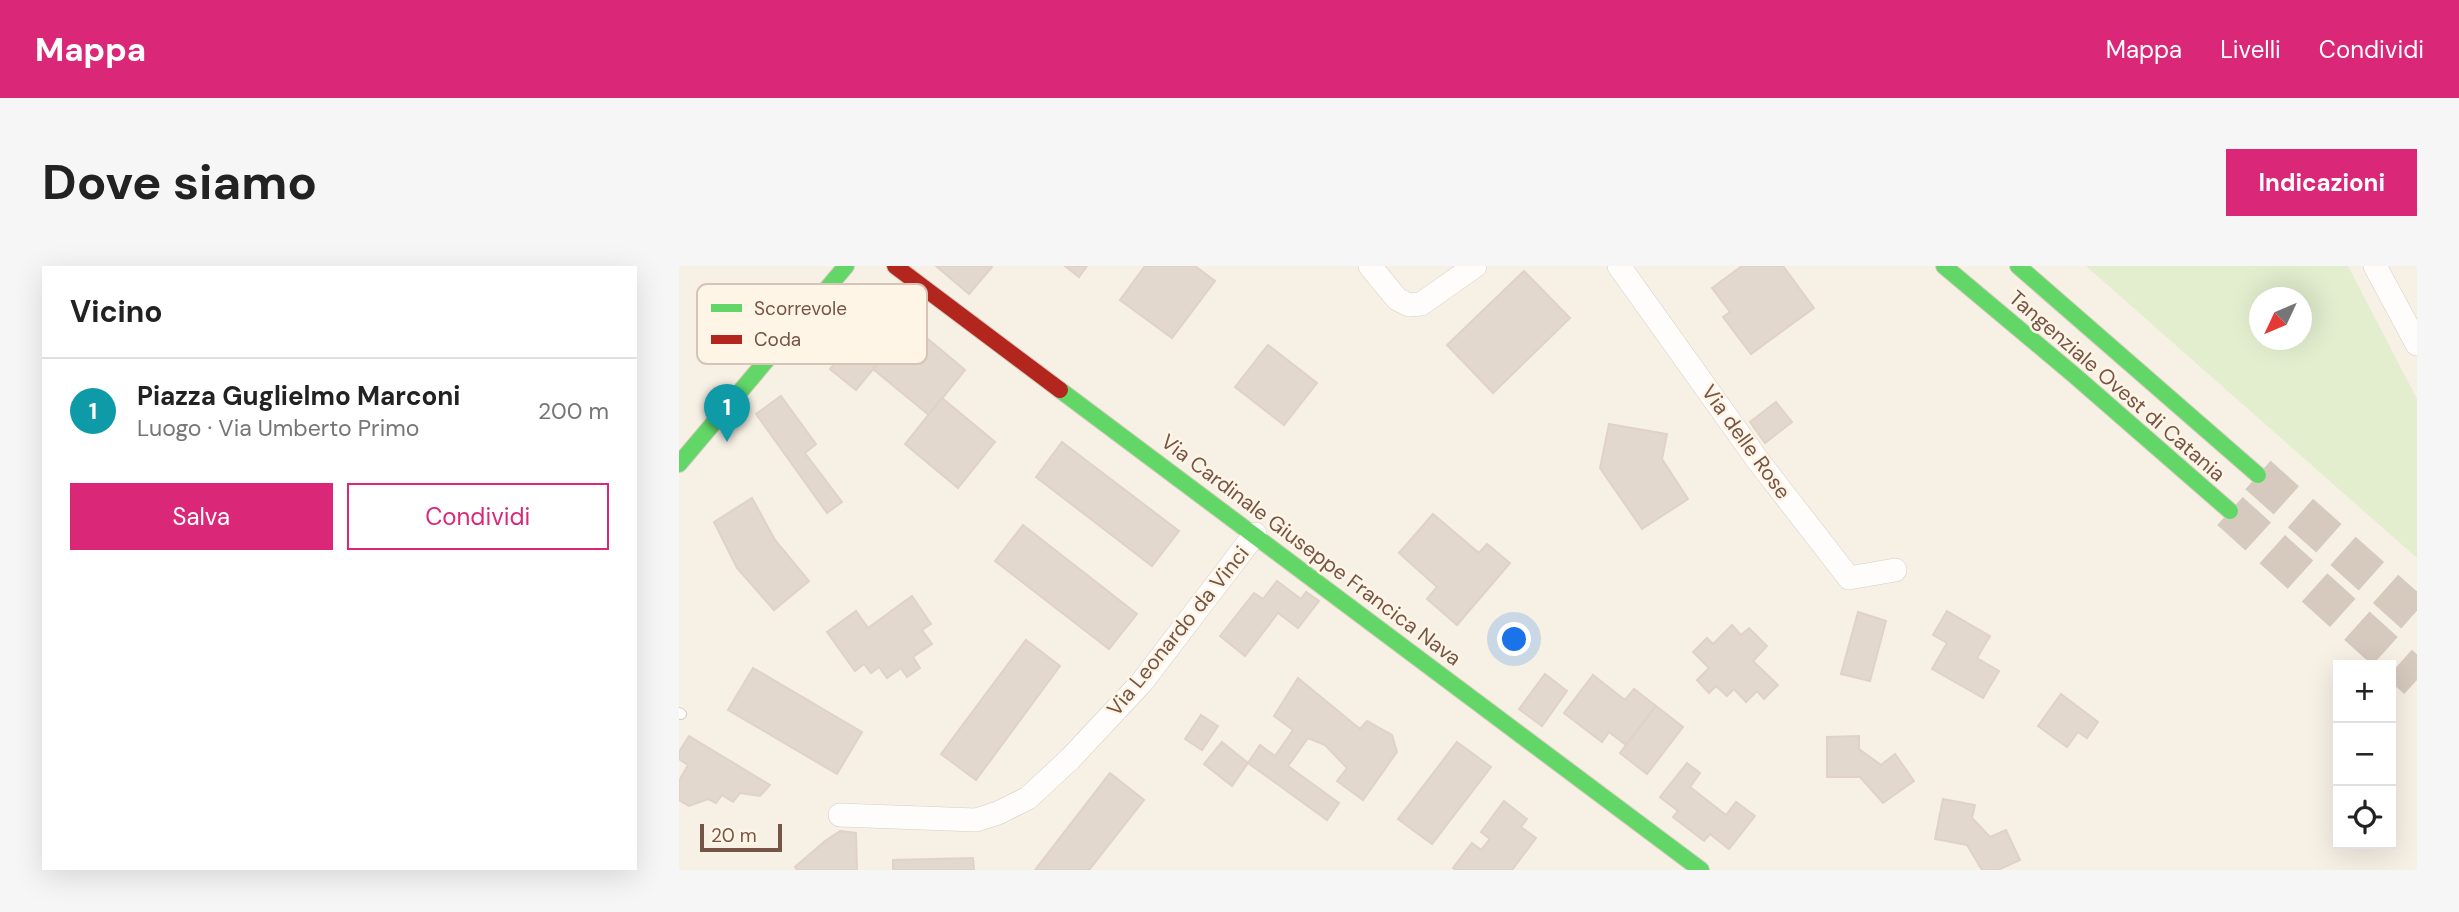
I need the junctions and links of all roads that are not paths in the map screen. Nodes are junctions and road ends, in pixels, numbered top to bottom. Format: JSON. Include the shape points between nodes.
{"nodes":[{"id":1,"x":846,"y":266,"type":"edge"},
{"id":2,"x":895,"y":266,"type":"edge"},
{"id":3,"x":1370,"y":266,"type":"edge"},
{"id":4,"x":1475,"y":266,"type":"edge"},
{"id":5,"x":1619,"y":266,"type":"edge"},
{"id":6,"x":1944,"y":266,"type":"edge"},
{"id":7,"x":2018,"y":266,"type":"edge"},
{"id":8,"x":2375,"y":266,"type":"edge"},
{"id":9,"x":831,"y":284,"type":"edge"},
{"id":10,"x":919,"y":284,"type":"edge"},
{"id":11,"x":927,"y":290,"type":"edge"},
{"id":12,"x":2417,"y":344,"type":"edge"},
{"id":13,"x":763,"y":364,"type":"edge"},
{"id":14,"x":679,"y":464,"type":"edge"},
{"id":15,"x":2257,"y":475,"type":"tunnel mouth"},
{"id":16,"x":2230,"y":511,"type":"tunnel mouth"},
{"id":17,"x":1255,"y":534,"type":"junction"},
{"id":18,"x":1895,"y":570,"type":"dead end"},
{"id":19,"x":840,"y":815,"type":"dead end"},
{"id":20,"x":1701,"y":870,"type":"edge"}],
"edges":[{"from":1,"to":9,"type":"main road"},
{"from":2,"to":10,"type":"main road","name":"Via Cardinale Giuseppe Francica Nava"},
{"from":3,"to":4,"type":"street","via":[[1397,299],[1409,305],[1421,304]]},
{"from":5,"to":18,"type":"street","name":"Via delle Rose","via":[[1759,462],[1849,578]]},
{"from":6,"to":16,"type":"main road","name":"Tangenziale Ovest di Catania"},
{"from":7,"to":15,"type":"main road","name":"Tangenziale Ovest di Catania"},
{"from":8,"to":12,"type":"street"},
{"from":11,"to":17,"type":"main road","name":"Via Cardinale Giuseppe Francica Nava"},
{"from":13,"to":14,"type":"main road"},
{"from":17,"to":19,"type":"street","name":"Via Leonardo da Vinci","via":[[1142,682],[1028,798],[976,820]]},
{"from":17,"to":20,"type":"main road","name":"Via Cardinale Giuseppe Francica Nava"}]}
